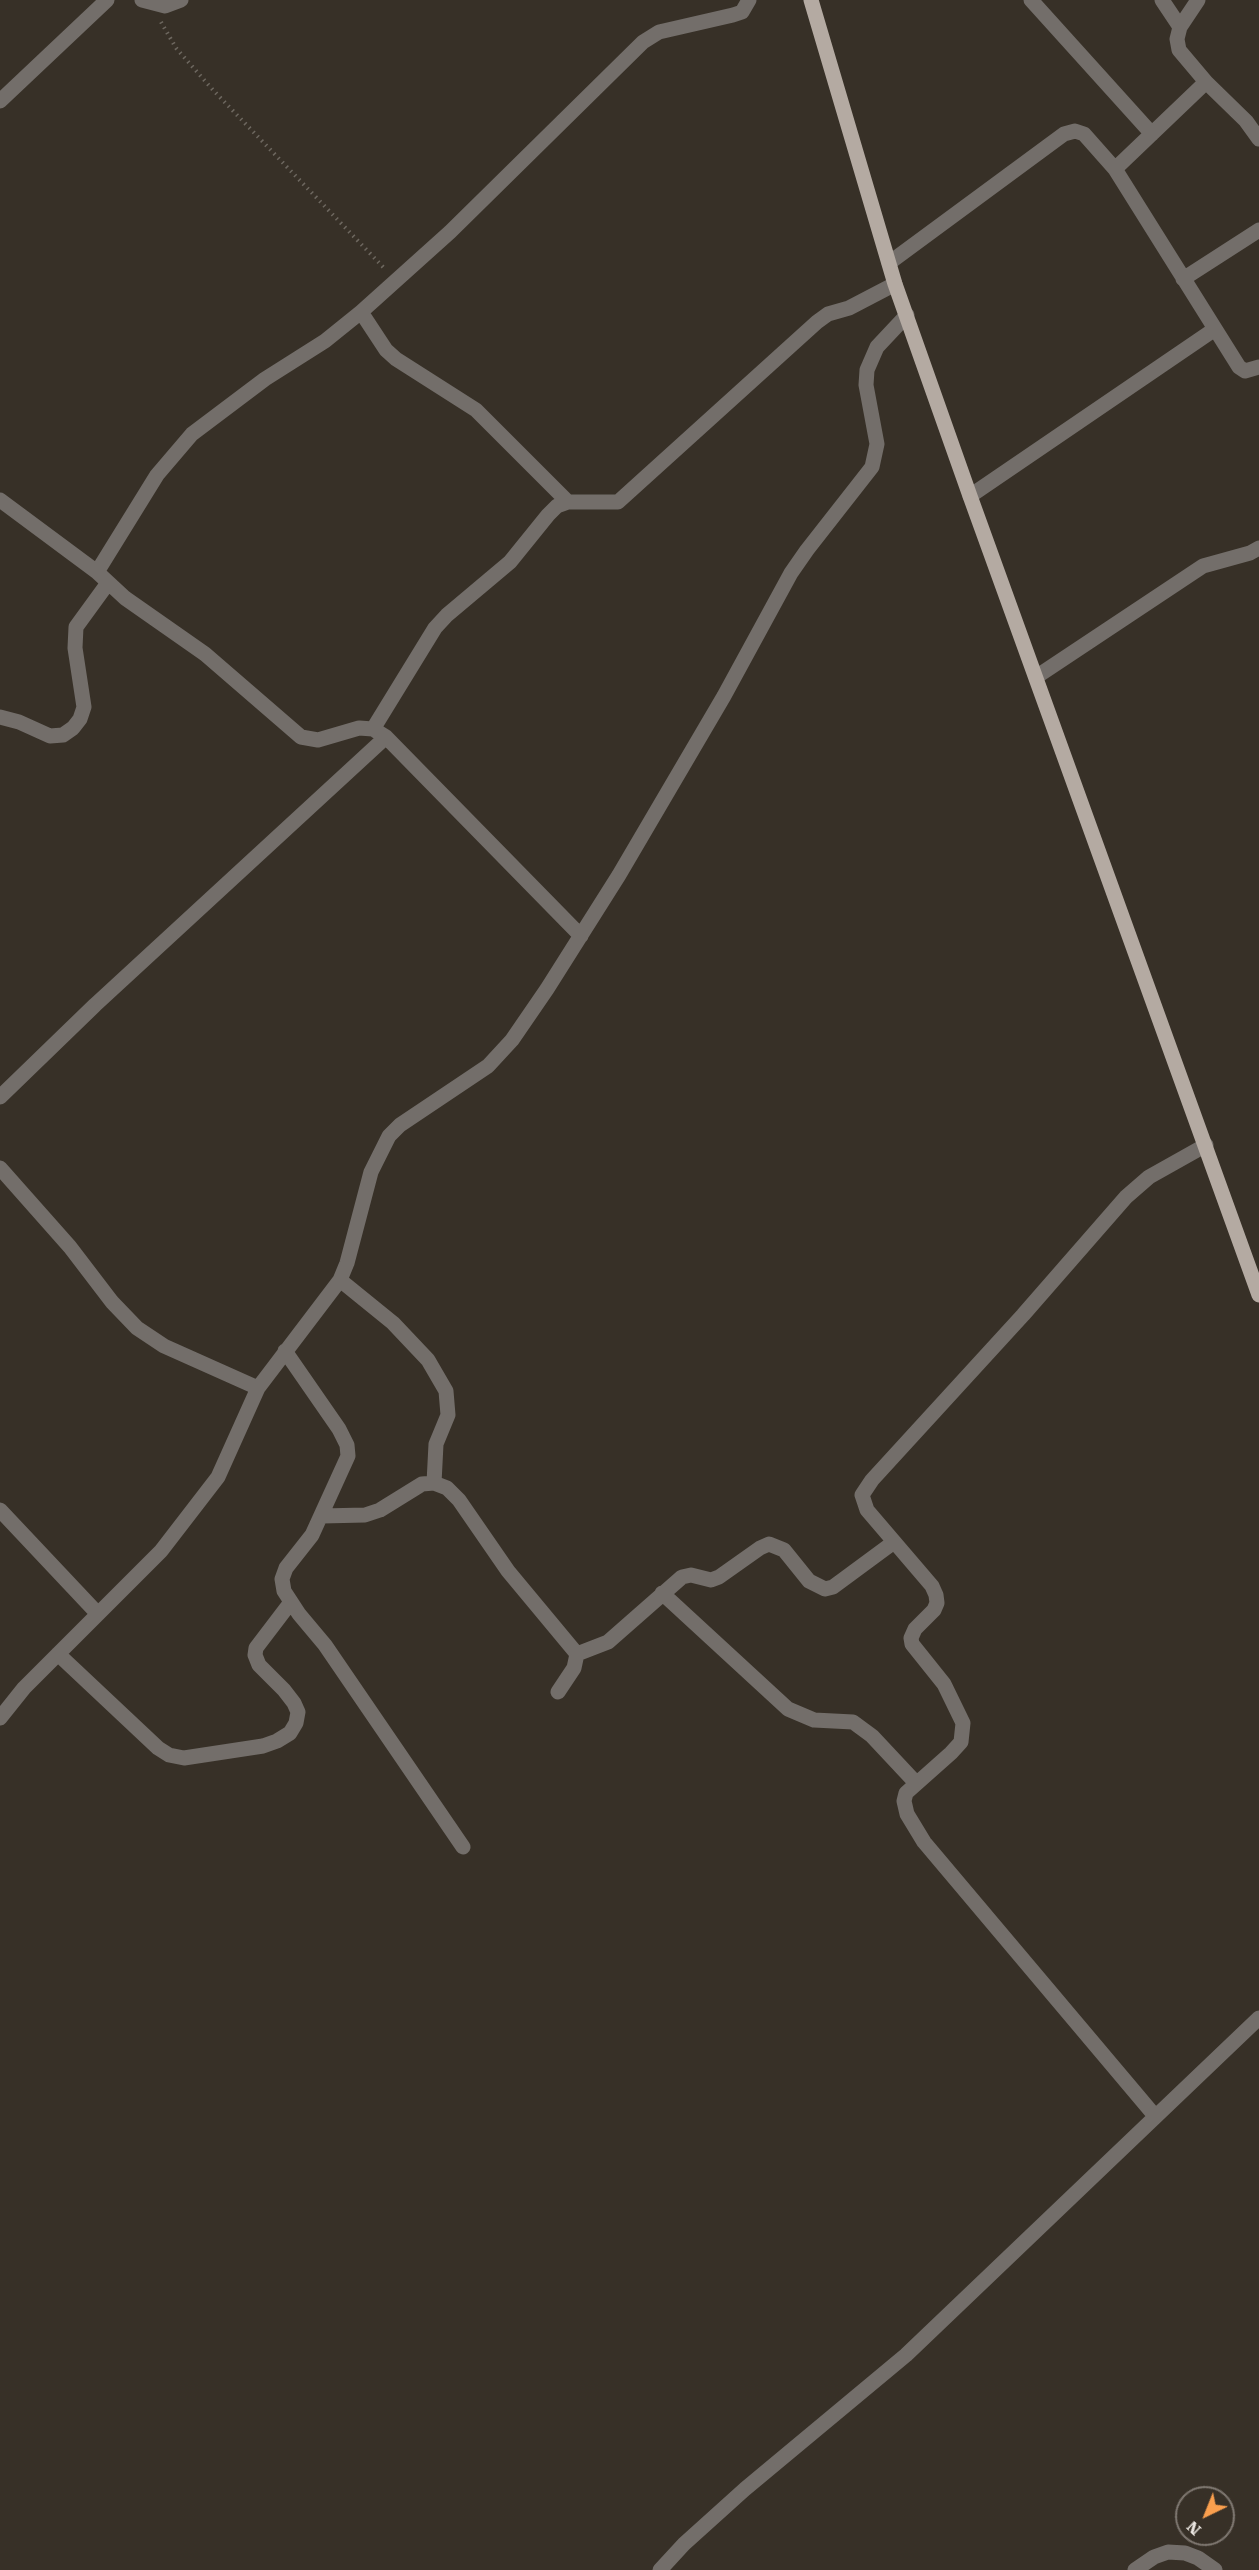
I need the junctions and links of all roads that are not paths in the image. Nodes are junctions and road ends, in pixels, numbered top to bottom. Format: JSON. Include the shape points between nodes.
{"nodes":[{"id":1,"x":107,"y":0,"type":"edge"},
{"id":2,"x":181,"y":0,"type":"edge"},
{"id":3,"x":749,"y":0,"type":"edge"},
{"id":4,"x":811,"y":0,"type":"edge"},
{"id":5,"x":1031,"y":0,"type":"edge"},
{"id":6,"x":1162,"y":0,"type":"edge"},
{"id":7,"x":1198,"y":0,"type":"edge"},
{"id":8,"x":148,"y":2,"type":"edge"},
{"id":9,"x":1180,"y":27,"type":"junction"},
{"id":10,"x":1206,"y":82,"type":"junction"},
{"id":11,"x":0,"y":102,"type":"edge"},
{"id":12,"x":1152,"y":134,"type":"junction"},
{"id":13,"x":1259,"y":140,"type":"edge"},
{"id":14,"x":1115,"y":169,"type":"junction"},
{"id":15,"x":1259,"y":230,"type":"edge"},
{"id":16,"x":889,"y":263,"type":"junction"},
{"id":17,"x":1183,"y":279,"type":"junction"},
{"id":18,"x":895,"y":284,"type":"junction"},
{"id":19,"x":361,"y":312,"type":"junction"},
{"id":20,"x":907,"y":315,"type":"junction"},
{"id":21,"x":1215,"y":330,"type":"junction"},
{"id":22,"x":1259,"y":368,"type":"edge"},
{"id":23,"x":969,"y":496,"type":"junction"},
{"id":24,"x":0,"y":500,"type":"edge"},
{"id":25,"x":568,"y":502,"type":"junction"},
{"id":26,"x":1259,"y":548,"type":"edge"},
{"id":27,"x":97,"y":572,"type":"junction"},
{"id":28,"x":108,"y":583,"type":"junction"},
{"id":29,"x":1036,"y":677,"type":"junction"},
{"id":30,"x":0,"y":717,"type":"edge"},
{"id":31,"x":380,"y":733,"type":"junction"},
{"id":32,"x":581,"y":936,"type":"junction"},
{"id":33,"x":0,"y":1097,"type":"edge"},
{"id":34,"x":1206,"y":1145,"type":"junction"},
{"id":35,"x":0,"y":1168,"type":"edge"},
{"id":36,"x":340,"y":1281,"type":"junction"},
{"id":37,"x":1259,"y":1295,"type":"edge"},
{"id":38,"x":285,"y":1351,"type":"junction"},
{"id":39,"x":258,"y":1388,"type":"junction"},
{"id":40,"x":434,"y":1483,"type":"junction"},
{"id":41,"x":0,"y":1510,"type":"edge"},
{"id":42,"x":322,"y":1516,"type":"junction"},
{"id":43,"x":894,"y":1542,"type":"junction"},
{"id":44,"x":662,"y":1593,"type":"junction"},
{"id":45,"x":291,"y":1602,"type":"junction"},
{"id":46,"x":98,"y":1614,"type":"junction"},
{"id":47,"x":58,"y":1654,"type":"junction"},
{"id":48,"x":577,"y":1654,"type":"junction"},
{"id":49,"x":558,"y":1692,"type":"dead end"},
{"id":50,"x":0,"y":1718,"type":"edge"},
{"id":51,"x":916,"y":1783,"type":"junction"},
{"id":52,"x":464,"y":1847,"type":"dead end"},
{"id":53,"x":1259,"y":2018,"type":"edge"},
{"id":54,"x":1155,"y":2116,"type":"junction"},
{"id":55,"x":660,"y":2570,"type":"edge"},
{"id":56,"x":1135,"y":2570,"type":"edge"},
{"id":57,"x":1215,"y":2570,"type":"edge"}],
"edges":[{"from":1,"to":11,"type":"street"},
{"from":2,"to":8,"type":"street","via":[[165,6]]},
{"from":3,"to":19,"type":"street","via":[[742,12],[659,32],[643,42],[450,232]]},
{"from":4,"to":16,"type":"main road"},
{"from":5,"to":12,"type":"street"},
{"from":6,"to":9,"type":"street"},
{"from":7,"to":9,"type":"street"},
{"from":9,"to":10,"type":"street","via":[[1179,50]]},
{"from":10,"to":12,"type":"street"},
{"from":10,"to":13,"type":"street","via":[[1246,121]]},
{"from":12,"to":14,"type":"street"},
{"from":14,"to":16,"type":"street","via":[[1084,134],[1064,134]]},
{"from":14,"to":17,"type":"street"},
{"from":15,"to":17,"type":"street"},
{"from":16,"to":18,"type":"main road"},
{"from":17,"to":21,"type":"street"},
{"from":18,"to":20,"type":"main road"},
{"from":18,"to":25,"type":"street","via":[[817,322],[618,502]]},
{"from":19,"to":25,"type":"street","via":[[386,350],[476,410]]},
{"from":19,"to":27,"type":"street","via":[[183,443],[157,475]]},
{"from":20,"to":23,"type":"main road"},
{"from":20,"to":32,"type":"street","via":[[877,346],[867,370],[877,444],[872,467],[791,573],[724,696]]},
{"from":21,"to":22,"type":"street","via":[[1239,367],[1245,371]]},
{"from":21,"to":23,"type":"street"},
{"from":23,"to":29,"type":"main road"},
{"from":24,"to":27,"type":"street"},
{"from":25,"to":31,"type":"street","via":[[548,514],[510,562],[435,628]]},
{"from":26,"to":29,"type":"street","via":[[1203,566]]},
{"from":27,"to":28,"type":"street"},
{"from":28,"to":30,"type":"street","via":[[76,627],[75,648],[84,707],[73,728],[63,735],[50,736]]},
{"from":28,"to":31,"type":"street","via":[[231,675],[301,737],[318,740],[346,731]]},
{"from":29,"to":34,"type":"main road"},
{"from":31,"to":32,"type":"street"},
{"from":31,"to":33,"type":"street"},
{"from":32,"to":36,"type":"street","via":[[499,1055],[389,1136],[371,1172]]},
{"from":34,"to":37,"type":"main road"},
{"from":34,"to":43,"type":"street","via":[[1149,1178],[1126,1197],[864,1489],[867,1510]]},
{"from":35,"to":39,"type":"street","via":[[137,1328],[164,1346]]},
{"from":36,"to":38,"type":"street"},
{"from":36,"to":40,"type":"street","via":[[393,1323],[428,1360],[446,1391],[448,1415],[436,1444]]},
{"from":38,"to":39,"type":"street"},
{"from":38,"to":42,"type":"street","via":[[347,1445],[344,1468]]},
{"from":39,"to":46,"type":"street","via":[[218,1477],[161,1551]]},
{"from":40,"to":42,"type":"street","via":[[422,1485],[365,1515]]},
{"from":40,"to":48,"type":"street","via":[[447,1488],[459,1500],[508,1571]]},
{"from":41,"to":46,"type":"street"},
{"from":42,"to":45,"type":"street","via":[[282,1579]]},
{"from":43,"to":44,"type":"street","via":[[825,1589],[809,1581],[784,1550],[769,1544],[719,1577],[682,1577]]},
{"from":43,"to":51,"type":"street","via":[[936,1594],[934,1610],[915,1629],[912,1644],[944,1684],[963,1724],[960,1742]]},
{"from":44,"to":48,"type":"street","via":[[608,1642]]},
{"from":44,"to":51,"type":"street","via":[[788,1709],[814,1720],[853,1722],[872,1736]]},
{"from":45,"to":47,"type":"street","via":[[256,1648],[255,1655],[259,1665],[294,1703],[298,1712],[296,1723],[290,1733],[263,1746],[184,1758],[169,1755]]},
{"from":45,"to":52,"type":"street"},
{"from":46,"to":47,"type":"street"},
{"from":47,"to":50,"type":"street"},
{"from":48,"to":49,"type":"street","via":[[574,1668]]},
{"from":51,"to":54,"type":"street","via":[[904,1801],[907,1814],[924,1842]]},
{"from":53,"to":54,"type":"street"},
{"from":54,"to":55,"type":"street","via":[[906,2355],[745,2489]]},
{"from":56,"to":57,"type":"street","via":[[1168,2552],[1185,2553]]}]}
